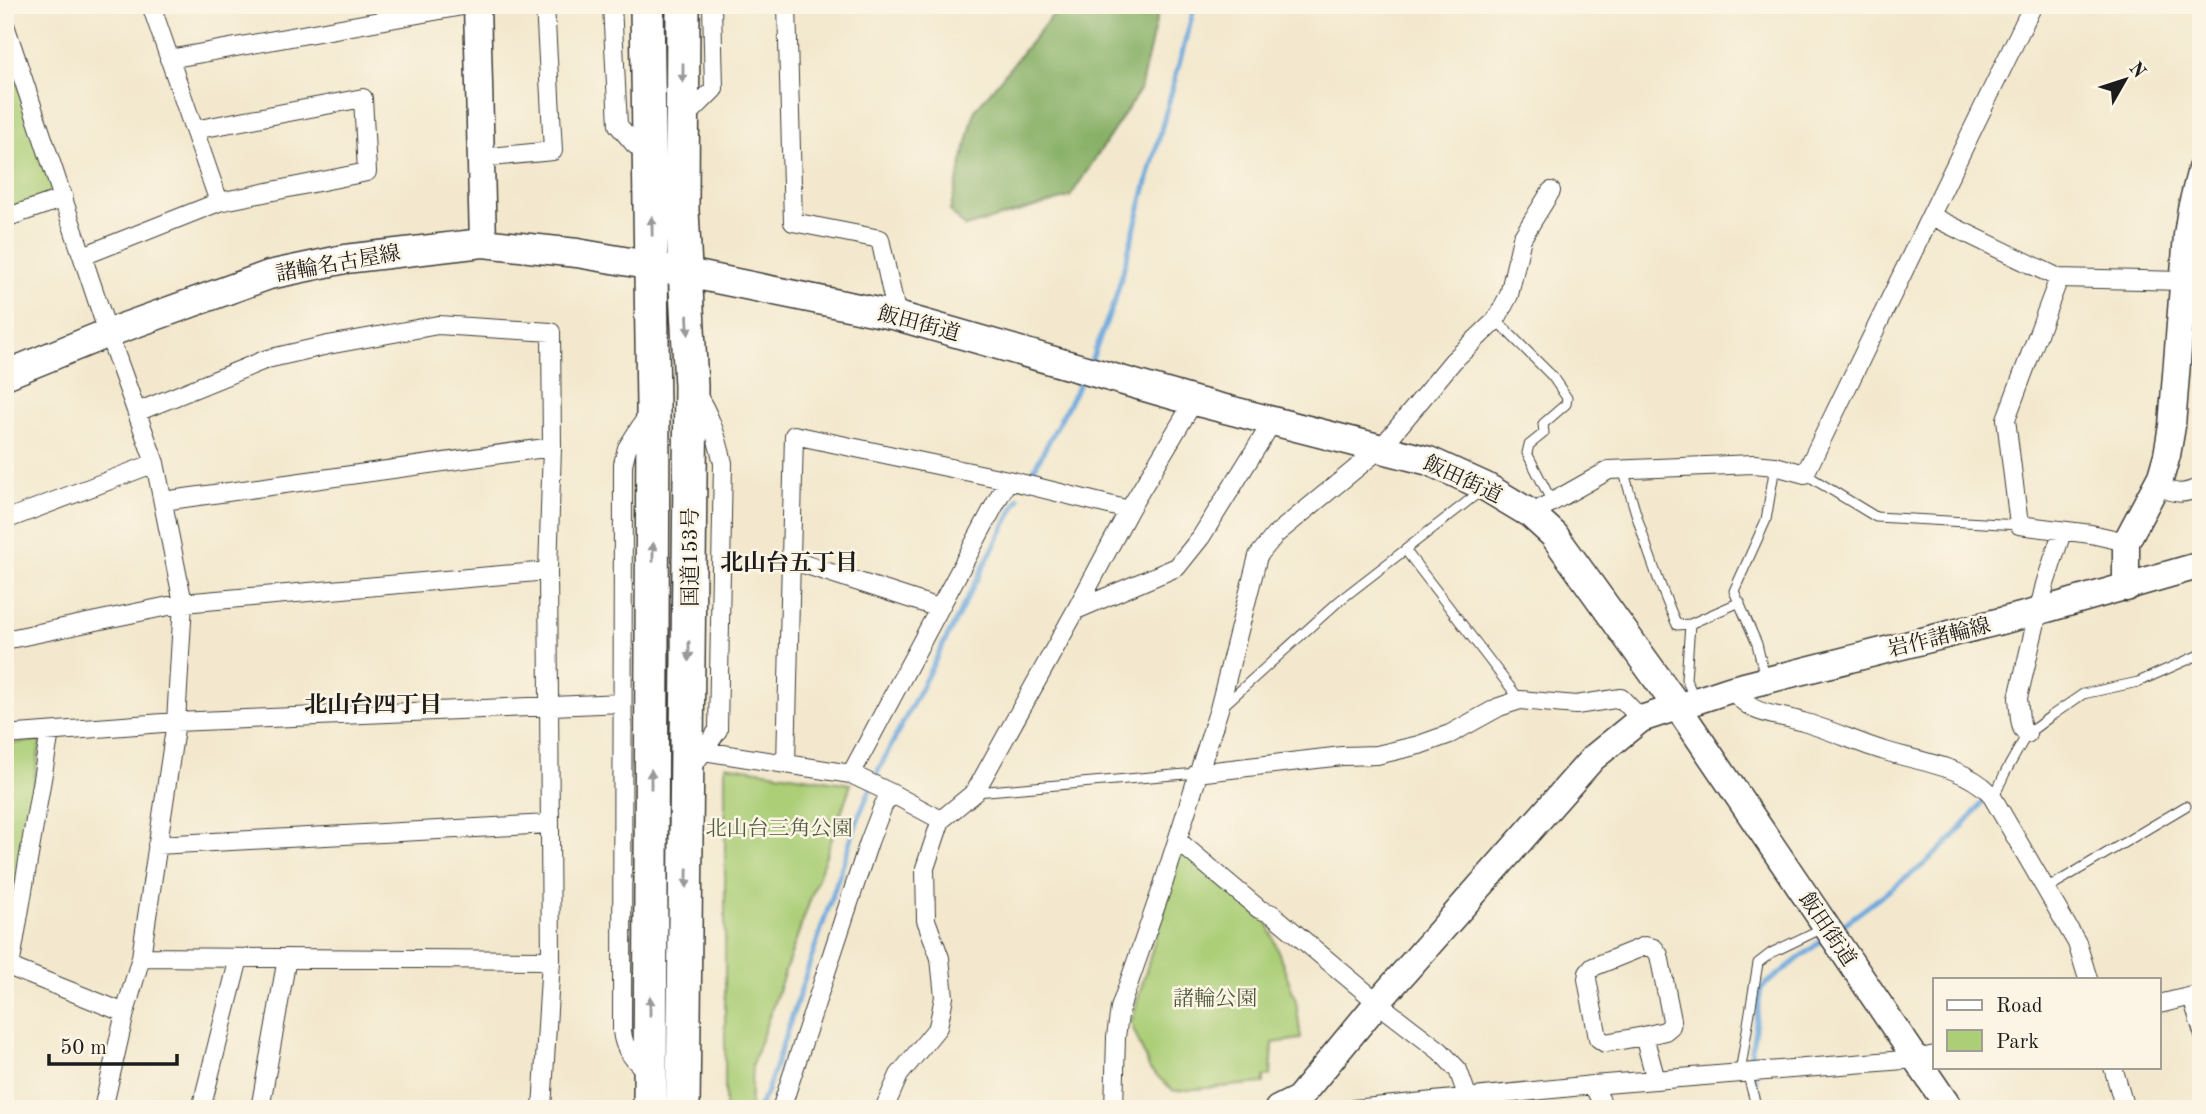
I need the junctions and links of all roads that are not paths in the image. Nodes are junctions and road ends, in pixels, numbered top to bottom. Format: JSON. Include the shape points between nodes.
{"nodes":[{"id":1,"x":151,"y":5,"type":"edge"},
{"id":2,"x":468,"y":5,"type":"edge"},
{"id":3,"x":477,"y":5,"type":"edge"},
{"id":4,"x":545,"y":5,"type":"edge"},
{"id":5,"x":612,"y":5,"type":"edge"},
{"id":6,"x":647,"y":5,"type":"edge"},
{"id":7,"x":683,"y":5,"type":"edge"},
{"id":8,"x":712,"y":5,"type":"edge"},
{"id":9,"x":787,"y":5,"type":"edge"},
{"id":10,"x":2032,"y":5,"type":"edge"},
{"id":11,"x":5,"y":25,"type":"edge"},
{"id":12,"x":169,"y":59,"type":"junction"},
{"id":13,"x":13,"y":71,"type":"edge"},
{"id":14,"x":683,"y":119,"type":"junction"},
{"id":15,"x":194,"y":130,"type":"junction"},
{"id":16,"x":650,"y":146,"type":"junction"},
{"id":17,"x":480,"y":158,"type":"junction"},
{"id":18,"x":2201,"y":169,"type":"edge"},
{"id":19,"x":1551,"y":191,"type":"dead end"},
{"id":20,"x":64,"y":198,"type":"junction"},
{"id":21,"x":219,"y":202,"type":"junction"},
{"id":22,"x":1931,"y":216,"type":"junction"},
{"id":23,"x":5,"y":218,"type":"edge"},
{"id":24,"x":483,"y":243,"type":"junction"},
{"id":25,"x":83,"y":256,"type":"junction"},
{"id":26,"x":653,"y":266,"type":"junction"},
{"id":27,"x":686,"y":274,"type":"junction"},
{"id":28,"x":2059,"y":278,"type":"junction"},
{"id":29,"x":2183,"y":281,"type":"junction"},
{"id":30,"x":897,"y":316,"type":"junction"},
{"id":31,"x":1496,"y":320,"type":"junction"},
{"id":32,"x":108,"y":333,"type":"junction"},
{"id":33,"x":5,"y":375,"type":"edge"},
{"id":34,"x":1194,"y":401,"type":"junction"},
{"id":35,"x":653,"y":407,"type":"junction"},
{"id":36,"x":137,"y":412,"type":"junction"},
{"id":37,"x":1273,"y":421,"type":"junction"},
{"id":38,"x":552,"y":447,"type":"junction"},
{"id":39,"x":1381,"y":449,"type":"junction"},
{"id":40,"x":155,"y":463,"type":"junction"},
{"id":41,"x":1776,"y":466,"type":"junction"},
{"id":42,"x":1623,"y":469,"type":"junction"},
{"id":43,"x":1805,"y":474,"type":"junction"},
{"id":44,"x":1008,"y":480,"type":"junction"},
{"id":45,"x":2157,"y":485,"type":"junction"},
{"id":46,"x":2201,"y":486,"type":"edge"},
{"id":47,"x":1486,"y":487,"type":"junction"},
{"id":48,"x":163,"y":502,"type":"junction"},
{"id":49,"x":1541,"y":508,"type":"junction"},
{"id":50,"x":1129,"y":510,"type":"junction"},
{"id":51,"x":5,"y":520,"type":"edge"},
{"id":52,"x":2019,"y":525,"type":"junction"},
{"id":53,"x":2062,"y":532,"type":"junction"},
{"id":54,"x":2126,"y":542,"type":"junction"},
{"id":55,"x":1406,"y":551,"type":"junction"},
{"id":56,"x":791,"y":560,"type":"junction"},
{"id":57,"x":2199,"y":568,"type":"edge"},
{"id":58,"x":548,"y":571,"type":"junction"},
{"id":59,"x":2126,"y":587,"type":"junction"},
{"id":60,"x":1740,"y":602,"type":"junction"},
{"id":61,"x":183,"y":603,"type":"junction"},
{"id":62,"x":939,"y":608,"type":"junction"},
{"id":63,"x":1076,"y":610,"type":"junction"},
{"id":64,"x":2040,"y":611,"type":"junction"},
{"id":65,"x":1690,"y":624,"type":"junction"},
{"id":66,"x":5,"y":639,"type":"edge"},
{"id":67,"x":2201,"y":654,"type":"edge"},
{"id":68,"x":1765,"y":681,"type":"junction"},
{"id":69,"x":1732,"y":689,"type":"junction"},
{"id":70,"x":1520,"y":700,"type":"junction"},
{"id":71,"x":622,"y":703,"type":"junction"},
{"id":72,"x":1686,"y":703,"type":"junction"},
{"id":73,"x":551,"y":705,"type":"junction"},
{"id":74,"x":1219,"y":709,"type":"junction"},
{"id":75,"x":1641,"y":719,"type":"junction"},
{"id":76,"x":176,"y":722,"type":"junction"},
{"id":77,"x":50,"y":732,"type":"junction"},
{"id":78,"x":2027,"y":734,"type":"junction"},
{"id":79,"x":5,"y":735,"type":"edge"},
{"id":80,"x":696,"y":762,"type":"junction"},
{"id":81,"x":786,"y":764,"type":"junction"},
{"id":82,"x":1197,"y":773,"type":"junction"},
{"id":83,"x":856,"y":777,"type":"junction"},
{"id":84,"x":887,"y":791,"type":"junction"},
{"id":85,"x":975,"y":792,"type":"junction"},
{"id":86,"x":1993,"y":799,"type":"junction"},
{"id":87,"x":2186,"y":806,"type":"dead end"},
{"id":88,"x":940,"y":820,"type":"junction"},
{"id":89,"x":549,"y":824,"type":"junction"},
{"id":90,"x":1177,"y":840,"type":"junction"},
{"id":91,"x":157,"y":845,"type":"junction"},
{"id":92,"x":2046,"y":889,"type":"junction"},
{"id":93,"x":1826,"y":926,"type":"junction"},
{"id":94,"x":141,"y":957,"type":"junction"},
{"id":95,"x":239,"y":958,"type":"junction"},
{"id":96,"x":287,"y":958,"type":"junction"},
{"id":97,"x":551,"y":960,"type":"junction"},
{"id":98,"x":8,"y":966,"type":"edge"},
{"id":99,"x":2088,"y":978,"type":"edge"},
{"id":100,"x":2194,"y":996,"type":"edge"},
{"id":101,"x":1379,"y":1002,"type":"junction"},
{"id":102,"x":2160,"y":1004,"type":"edge"},
{"id":103,"x":125,"y":1013,"type":"junction"},
{"id":104,"x":1644,"y":1036,"type":"junction"},
{"id":105,"x":2201,"y":1041,"type":"edge"},
{"id":106,"x":1925,"y":1057,"type":"edge"},
{"id":107,"x":2113,"y":1068,"type":"edge"},
{"id":108,"x":1743,"y":1073,"type":"junction"},
{"id":109,"x":650,"y":1075,"type":"junction"},
{"id":110,"x":1656,"y":1080,"type":"junction"},
{"id":111,"x":1593,"y":1085,"type":"junction"},
{"id":112,"x":1462,"y":1102,"type":"edge"},
{"id":113,"x":1295,"y":1106,"type":"edge"},
{"id":114,"x":103,"y":1109,"type":"edge"},
{"id":115,"x":201,"y":1109,"type":"edge"},
{"id":116,"x":260,"y":1109,"type":"edge"},
{"id":117,"x":542,"y":1109,"type":"edge"},
{"id":118,"x":650,"y":1109,"type":"edge"},
{"id":119,"x":684,"y":1109,"type":"edge"},
{"id":120,"x":781,"y":1109,"type":"edge"},
{"id":121,"x":884,"y":1109,"type":"edge"},
{"id":122,"x":1114,"y":1109,"type":"edge"},
{"id":123,"x":1354,"y":1109,"type":"edge"},
{"id":124,"x":1605,"y":1109,"type":"edge"},
{"id":125,"x":1757,"y":1109,"type":"edge"},
{"id":126,"x":1950,"y":1109,"type":"edge"},
{"id":127,"x":2125,"y":1109,"type":"edge"}],
"edges":[{"from":1,"to":12,"type":"street"},
{"from":2,"to":12,"type":"street"},
{"from":3,"to":17,"type":"street"},
{"from":4,"to":17,"type":"street","via":[[553,150]]},
{"from":5,"to":16,"type":"street","via":[[618,125],[635,145]]},
{"from":6,"to":16,"type":"highway","name":"国道153号"},
{"from":7,"to":14,"type":"highway","name":"国道153号","one_way":true},
{"from":8,"to":14,"type":"street","via":[[714,89]]},
{"from":9,"to":30,"type":"street","via":[[793,222],[880,239]]},
{"from":10,"to":22,"type":"street"},
{"from":11,"to":13,"type":"street"},
{"from":12,"to":15,"type":"street"},
{"from":13,"to":20,"type":"street"},
{"from":14,"to":27,"type":"highway","name":"国道153号"},
{"from":15,"to":21,"type":"street"},
{"from":15,"to":21,"type":"street","via":[[363,98],[367,172]]},
{"from":26,"to":16,"type":"highway","name":"国道153号","one_way":true},
{"from":17,"to":24,"type":"street"},
{"from":18,"to":29,"type":"street","via":[[2191,209]]},
{"from":19,"to":31,"type":"street","via":[[1522,238],[1510,295]]},
{"from":20,"to":23,"type":"street"},
{"from":20,"to":25,"type":"street"},
{"from":21,"to":25,"type":"street"},
{"from":22,"to":28,"type":"street"},
{"from":22,"to":43,"type":"street"},
{"from":24,"to":26,"type":"main road","name":"諸輪名古屋線"},
{"from":24,"to":32,"type":"main road","name":"諸輪名古屋線","via":[[345,259],[269,275]]},
{"from":25,"to":32,"type":"street"},
{"from":26,"to":27,"type":"main road","name":"諸輪名古屋線"},
{"from":26,"to":35,"type":"highway","name":"国道153号"},
{"from":27,"to":30,"type":"main road","name":"飯田街道"},
{"from":27,"to":80,"type":"highway","name":"国道153号","one_way":true},
{"from":28,"to":29,"type":"street"},
{"from":28,"to":52,"type":"street","via":[[2006,419]]},
{"from":29,"to":45,"type":"street","via":[[2172,426]]},
{"from":30,"to":34,"type":"main road","name":"飯田街道"},
{"from":31,"to":39,"type":"street","via":[[1453,361]]},
{"from":31,"to":49,"type":"lane","via":[[1552,376],[1567,398],[1543,424],[1544,433],[1529,445],[1527,453]]},
{"from":32,"to":33,"type":"main road","name":"諸輪名古屋線"},
{"from":32,"to":36,"type":"street"},
{"from":34,"to":37,"type":"main road","name":"飯田街道"},
{"from":34,"to":50,"type":"street"},
{"from":35,"to":71,"type":"street","via":[[626,447],[623,464]]},
{"from":109,"to":35,"type":"highway","name":"国道153号","one_way":true},
{"from":36,"to":38,"type":"street","via":[[267,359],[328,345],[438,325],[551,332]]},
{"from":36,"to":40,"type":"street"},
{"from":37,"to":39,"type":"main road","name":"飯田街道"},
{"from":37,"to":63,"type":"street","via":[[1202,537],[1177,567]]},
{"from":38,"to":48,"type":"street"},
{"from":38,"to":58,"type":"street"},
{"from":39,"to":47,"type":"main road","name":"飯田街道","via":[[1429,461]]},
{"from":39,"to":74,"type":"street","via":[[1275,535],[1258,556]]},
{"from":40,"to":48,"type":"street"},
{"from":40,"to":51,"type":"street"},
{"from":41,"to":42,"type":"street"},
{"from":41,"to":43,"type":"street"},
{"from":41,"to":60,"type":"lane","via":[[1766,520],[1734,591]]},
{"from":42,"to":49,"type":"street","via":[[1609,470]]},
{"from":42,"to":65,"type":"lane","via":[[1661,589],[1677,625]]},
{"from":43,"to":52,"type":"lane","via":[[1876,517]]},
{"from":44,"to":50,"type":"street"},
{"from":44,"to":56,"type":"street","via":[[794,435]]},
{"from":44,"to":62,"type":"street"},
{"from":45,"to":46,"type":"street","via":[[2182,494]]},
{"from":45,"to":54,"type":"street"},
{"from":47,"to":49,"type":"main road","name":"飯田街道"},
{"from":47,"to":55,"type":"lane"},
{"from":48,"to":61,"type":"street"},
{"from":49,"to":72,"type":"main road","name":"飯田街道","via":[[1554,535]]},
{"from":50,"to":63,"type":"street"},
{"from":52,"to":53,"type":"street"},
{"from":53,"to":54,"type":"street"},
{"from":53,"to":64,"type":"street"},
{"from":54,"to":59,"type":"street"},
{"from":55,"to":70,"type":"lane"},
{"from":55,"to":74,"type":"lane","via":[[1339,601]]},
{"from":56,"to":62,"type":"street"},
{"from":56,"to":81,"type":"street"},
{"from":57,"to":59,"type":"street","name":"岩作諸輪線"},
{"from":58,"to":61,"type":"street"},
{"from":58,"to":73,"type":"street"},
{"from":59,"to":64,"type":"street","name":"岩作諸輪線"},
{"from":60,"to":65,"type":"lane"},
{"from":60,"to":68,"type":"lane","via":[[1757,644]]},
{"from":61,"to":66,"type":"street"},
{"from":61,"to":76,"type":"street"},
{"from":62,"to":83,"type":"street"},
{"from":63,"to":85,"type":"street"},
{"from":64,"to":68,"type":"street","name":"岩作諸輪線"},
{"from":64,"to":78,"type":"street","via":[[2018,698]]},
{"from":65,"to":72,"type":"lane"},
{"from":67,"to":78,"type":"lane","via":[[2138,682],[2083,694]]},
{"from":68,"to":69,"type":"street","name":"岩作諸輪線"},
{"from":69,"to":72,"type":"street","name":"岩作諸輪線"},
{"from":69,"to":86,"type":"street","via":[[1754,710],[1967,776]]},
{"from":70,"to":75,"type":"street","via":[[1576,705],[1621,698]]},
{"from":70,"to":82,"type":"street","via":[[1450,734],[1377,755]]},
{"from":71,"to":73,"type":"street"},
{"from":71,"to":109,"type":"street","via":[[622,1031],[629,1054]]},
{"from":72,"to":75,"type":"street","name":"岩作諸輪線"},
{"from":72,"to":93,"type":"street","name":"飯田街道"},
{"from":73,"to":76,"type":"street"},
{"from":73,"to":89,"type":"street"},
{"from":74,"to":82,"type":"street"},
{"from":75,"to":101,"type":"street","name":"岩作諸輪線","via":[[1593,758]]},
{"from":76,"to":77,"type":"street"},
{"from":76,"to":91,"type":"street"},
{"from":77,"to":79,"type":"street"},
{"from":77,"to":98,"type":"street"},
{"from":78,"to":86,"type":"lane"},
{"from":80,"to":81,"type":"street"},
{"from":80,"to":119,"type":"highway","name":"国道153号","one_way":true},
{"from":81,"to":83,"type":"street"},
{"from":82,"to":85,"type":"lane"},
{"from":82,"to":90,"type":"street"},
{"from":83,"to":84,"type":"street"},
{"from":84,"to":88,"type":"street"},
{"from":84,"to":120,"type":"street"},
{"from":85,"to":88,"type":"street"},
{"from":86,"to":92,"type":"street"},
{"from":87,"to":92,"type":"lane"},
{"from":88,"to":121,"type":"street","via":[[925,868],[926,920],[940,958],[944,997],[938,1027],[899,1075]]},
{"from":89,"to":91,"type":"street"},
{"from":89,"to":97,"type":"street"},
{"from":90,"to":101,"type":"street"},
{"from":90,"to":122,"type":"street","via":[[1120,1008]]},
{"from":91,"to":94,"type":"street"},
{"from":92,"to":99,"type":"street","via":[[2077,943]]},
{"from":93,"to":106,"type":"street","name":"飯田街道"},
{"from":93,"to":108,"type":"lane","via":[[1758,963]]},
{"from":94,"to":95,"type":"street"},
{"from":94,"to":103,"type":"street"},
{"from":95,"to":96,"type":"street"},
{"from":95,"to":115,"type":"street"},
{"from":96,"to":97,"type":"street"},
{"from":96,"to":116,"type":"street"},
{"from":97,"to":117,"type":"street"},
{"from":98,"to":103,"type":"street"},
{"from":100,"to":102,"type":"street"},
{"from":100,"to":105,"type":"lane"},
{"from":101,"to":112,"type":"street","via":[[1449,1060],[1462,1078]]},
{"from":101,"to":113,"type":"street","name":"岩作諸輪線"},
{"from":103,"to":114,"type":"street"},
{"from":104,"to":104,"type":"street","via":[[1605,1043],[1598,1038],[1587,976],[1593,967],[1645,946],[1659,955],[1672,1020],[1665,1031]]},
{"from":104,"to":110,"type":"street"},
{"from":106,"to":108,"type":"street"},
{"from":106,"to":126,"type":"street","name":"飯田街道"},
{"from":107,"to":127,"type":"street"},
{"from":108,"to":110,"type":"street"},
{"from":108,"to":125,"type":"lane"},
{"from":109,"to":118,"type":"highway","name":"国道153号"},
{"from":110,"to":111,"type":"street"},
{"from":111,"to":112,"type":"street"},
{"from":111,"to":124,"type":"street"},
{"from":112,"to":123,"type":"street"}]}
